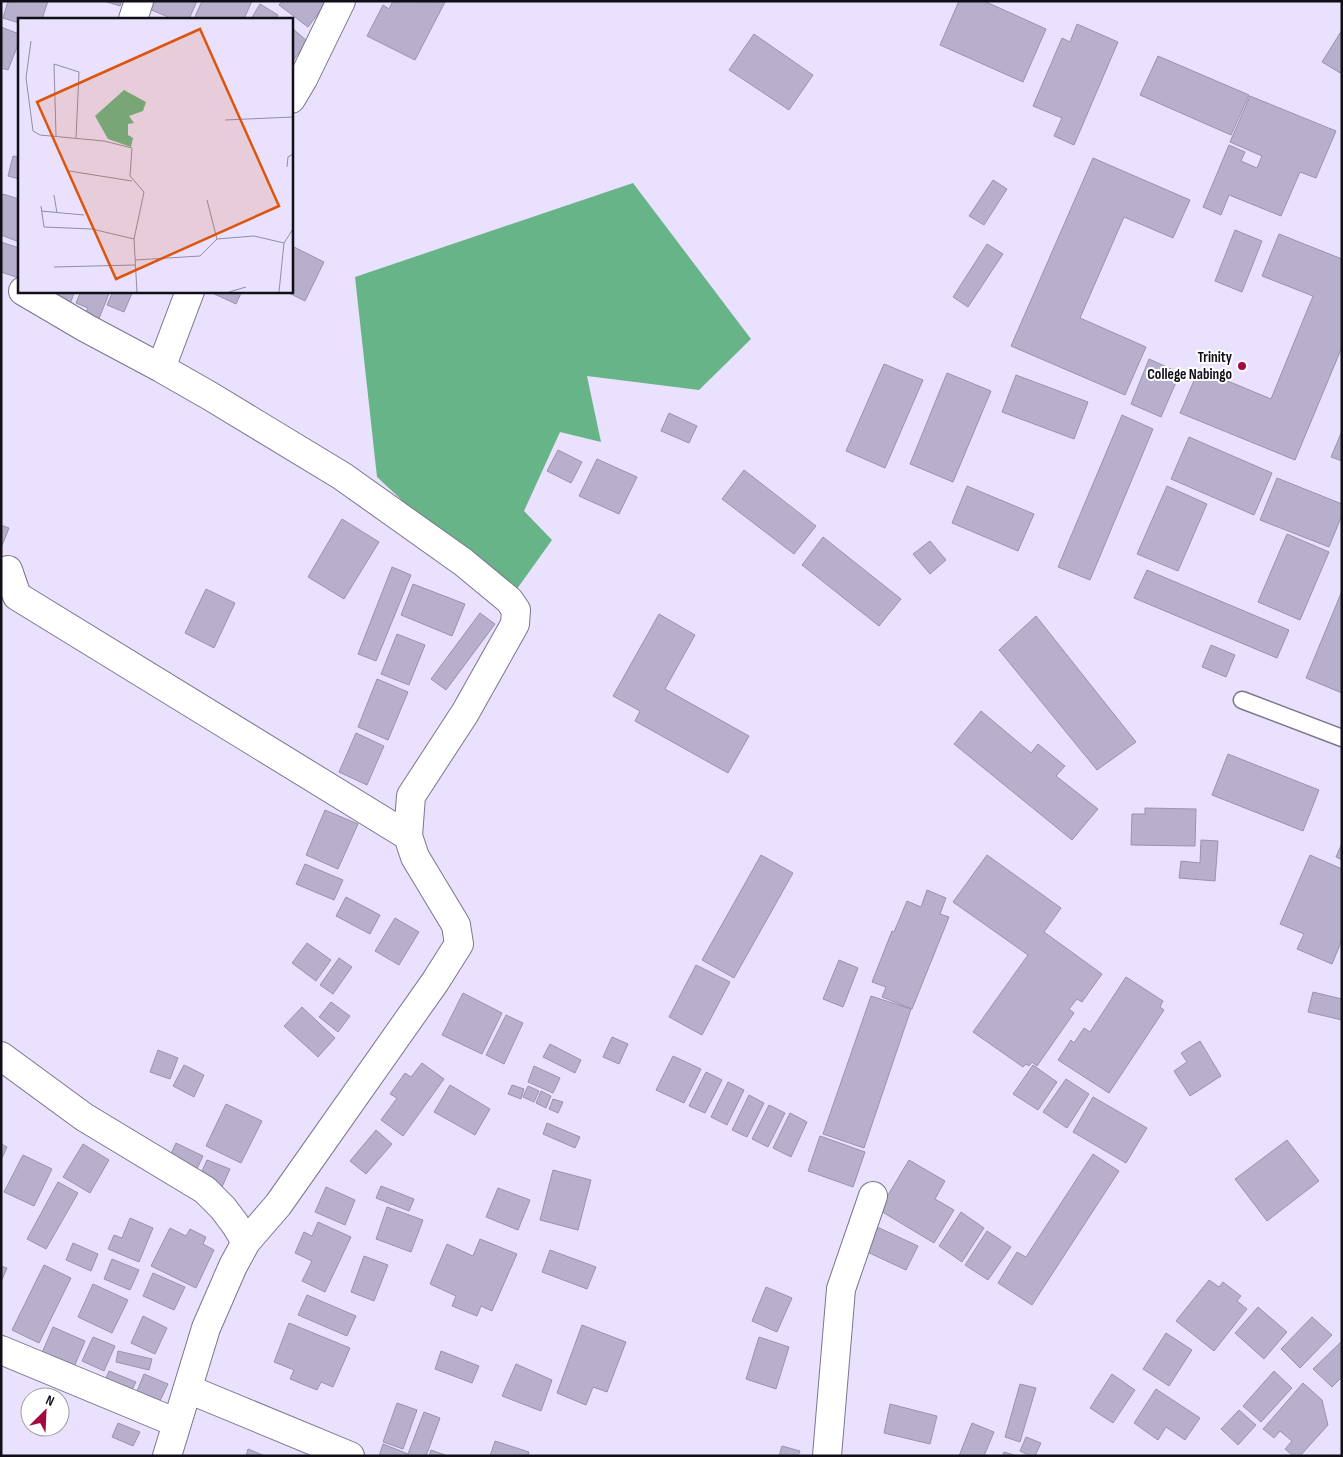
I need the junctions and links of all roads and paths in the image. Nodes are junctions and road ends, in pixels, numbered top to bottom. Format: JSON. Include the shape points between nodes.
{"nodes":[{"id":1,"x":139,"y":1,"type":"edge"},
{"id":2,"x":340,"y":1,"type":"edge"},
{"id":3,"x":133,"y":18,"type":"edge"},
{"id":4,"x":292,"y":96,"type":"edge"},
{"id":5,"x":1,"y":280,"type":"edge"},
{"id":6,"x":18,"y":288,"type":"edge"},
{"id":7,"x":26,"y":292,"type":"edge"},
{"id":8,"x":190,"y":292,"type":"edge"},
{"id":9,"x":161,"y":368,"type":"junction"},
{"id":10,"x":8,"y":570,"type":"dead end"},
{"id":11,"x":1242,"y":700,"type":"dead end"},
{"id":12,"x":1342,"y":738,"type":"edge"},
{"id":13,"x":408,"y":836,"type":"junction"},
{"id":14,"x":1,"y":1056,"type":"edge"},
{"id":15,"x":873,"y":1196,"type":"dead end"},
{"id":16,"x":246,"y":1242,"type":"junction"},
{"id":17,"x":1,"y":1350,"type":"edge"},
{"id":18,"x":188,"y":1389,"type":"junction"},
{"id":19,"x":177,"y":1423,"type":"junction"},
{"id":20,"x":167,"y":1456,"type":"edge"},
{"id":21,"x":350,"y":1456,"type":"edge"},
{"id":22,"x":827,"y":1456,"type":"edge"}],
"edges":[{"from":1,"to":3,"type":"street"},
{"from":2,"to":4,"type":"street"},
{"from":5,"to":6,"type":"street"},
{"from":7,"to":9,"type":"street"},
{"from":8,"to":9,"type":"street"},
{"from":9,"to":13,"type":"street","via":[[342,476],[463,562],[509,600],[516,610],[516,624],[465,713],[411,796]]},
{"from":10,"to":13,"type":"street","via":[[17,596]]},
{"from":11,"to":12,"type":"lane"},
{"from":13,"to":16,"type":"street","via":[[415,857],[456,925],[459,944],[278,1205]]},
{"from":14,"to":16,"type":"street","via":[[84,1117],[205,1190],[223,1208]]},
{"from":15,"to":22,"type":"street","via":[[841,1289]]},
{"from":16,"to":18,"type":"street","via":[[206,1328]]},
{"from":17,"to":19,"type":"street"},
{"from":18,"to":19,"type":"street"},
{"from":18,"to":21,"type":"street"},
{"from":19,"to":20,"type":"street"}]}
